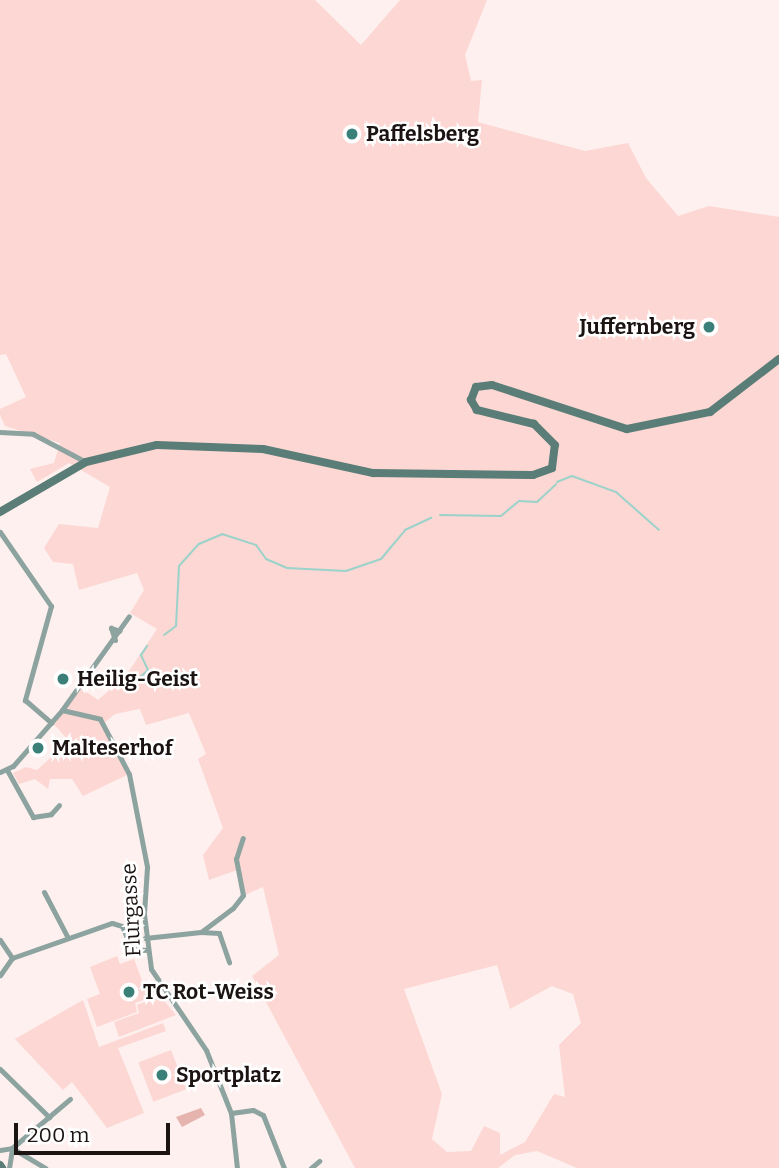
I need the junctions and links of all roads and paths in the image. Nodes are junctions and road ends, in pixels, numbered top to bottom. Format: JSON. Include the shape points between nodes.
{"nodes":[{"id":1,"x":779,"y":359,"type":"edge"},
{"id":2,"x":0,"y":432,"type":"edge"},
{"id":3,"x":86,"y":462,"type":"junction"},
{"id":4,"x":0,"y":512,"type":"edge"},
{"id":5,"x":0,"y":532,"type":"edge"},
{"id":6,"x":129,"y":616,"type":"dead end"},
{"id":7,"x":62,"y":710,"type":"junction"},
{"id":8,"x":51,"y":723,"type":"junction"},
{"id":9,"x":3,"y":771,"type":"edge"},
{"id":10,"x":59,"y":805,"type":"dead end"},
{"id":11,"x":243,"y":838,"type":"dead end"},
{"id":12,"x":44,"y":892,"type":"dead end"},
{"id":13,"x":213,"y":928,"type":"junction"},
{"id":14,"x":67,"y":936,"type":"junction"},
{"id":15,"x":145,"y":938,"type":"junction"},
{"id":16,"x":0,"y":940,"type":"edge"},
{"id":17,"x":146,"y":950,"type":"junction"},
{"id":18,"x":12,"y":958,"type":"junction"},
{"id":19,"x":229,"y":962,"type":"dead end"},
{"id":20,"x":0,"y":975,"type":"edge"},
{"id":21,"x":0,"y":1070,"type":"edge"},
{"id":22,"x":70,"y":1099,"type":"dead end"},
{"id":23,"x":231,"y":1113,"type":"junction"},
{"id":24,"x":48,"y":1117,"type":"junction"},
{"id":25,"x":12,"y":1149,"type":"junction"},
{"id":26,"x":0,"y":1150,"type":"edge"},
{"id":27,"x":319,"y":1161,"type":"dead end"},
{"id":28,"x":9,"y":1168,"type":"edge"},
{"id":29,"x":45,"y":1168,"type":"edge"},
{"id":30,"x":237,"y":1168,"type":"edge"},
{"id":31,"x":284,"y":1168,"type":"edge"},
{"id":32,"x":311,"y":1168,"type":"edge"}],
"edges":[{"from":1,"to":3,"type":"main road","via":[[710,412],[627,429],[597,423],[492,385],[476,387],[471,400],[477,410],[534,424],[555,445],[552,468],[533,475],[373,473],[263,449],[175,444]]},
{"from":2,"to":3,"type":"street","via":[[33,434]]},
{"from":3,"to":4,"type":"main road"},
{"from":5,"to":8,"type":"street","via":[[51,606],[25,700]]},
{"from":6,"to":7,"type":"street"},
{"from":7,"to":8,"type":"street"},
{"from":7,"to":15,"type":"street","name":"Flurgasse","via":[[100,719],[133,785],[146,867]]},
{"from":8,"to":9,"type":"street"},
{"from":9,"to":10,"type":"street","via":[[33,817],[51,814]]},
{"from":11,"to":13,"type":"street","via":[[236,859],[243,895]]},
{"from":12,"to":14,"type":"street"},
{"from":13,"to":15,"type":"street"},
{"from":13,"to":19,"type":"street"},
{"from":14,"to":17,"type":"street","via":[[113,923],[122,926],[132,949]]},
{"from":14,"to":18,"type":"street"},
{"from":15,"to":17,"type":"street","name":"Flurgasse"},
{"from":16,"to":18,"type":"street"},
{"from":17,"to":23,"type":"street","name":"Flurgasse","via":[[155,981],[198,1034]]},
{"from":18,"to":20,"type":"street"},
{"from":21,"to":24,"type":"street"},
{"from":22,"to":24,"type":"street"},
{"from":23,"to":30,"type":"street","name":"Flurgasse"},
{"from":23,"to":31,"type":"street","via":[[253,1110],[263,1115]]},
{"from":24,"to":25,"type":"street"},
{"from":25,"to":26,"type":"street"},
{"from":25,"to":28,"type":"street"},
{"from":25,"to":29,"type":"street"},
{"from":27,"to":32,"type":"street"}]}
